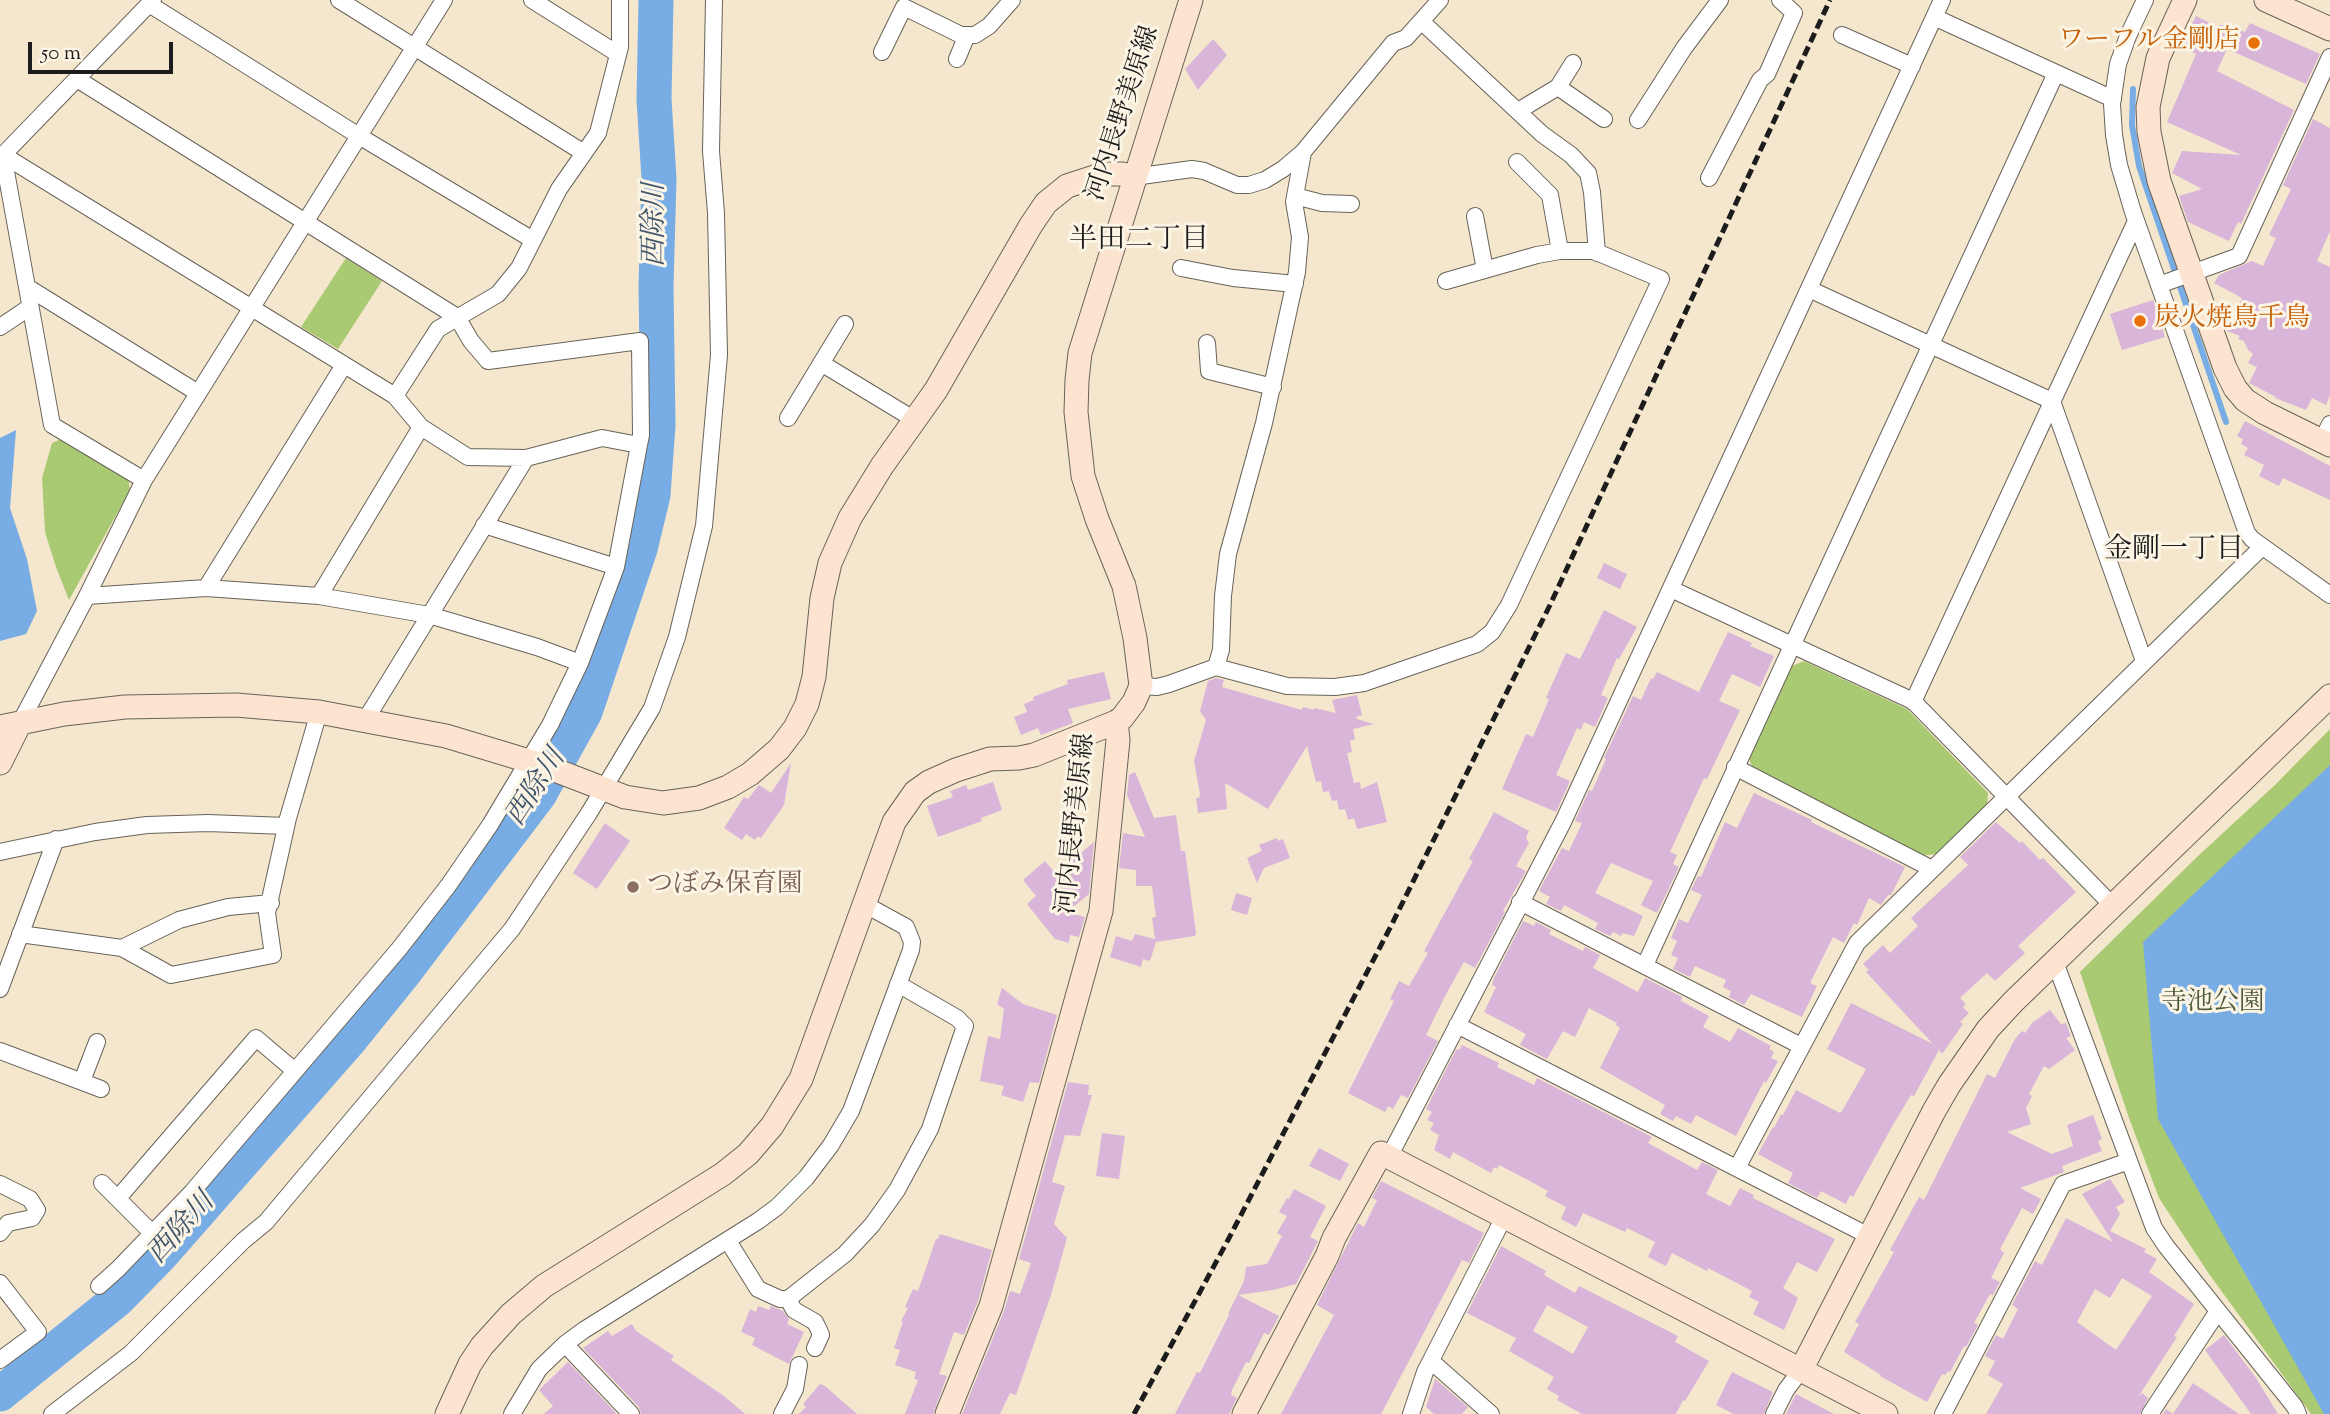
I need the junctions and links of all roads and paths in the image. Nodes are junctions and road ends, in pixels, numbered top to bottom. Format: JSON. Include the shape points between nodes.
{"nodes":[{"id":1,"x":339,"y":0,"type":"edge"},
{"id":2,"x":444,"y":0,"type":"edge"},
{"id":3,"x":532,"y":0,"type":"edge"},
{"id":4,"x":621,"y":0,"type":"edge"},
{"id":5,"x":714,"y":0,"type":"edge"},
{"id":6,"x":1012,"y":0,"type":"edge"},
{"id":7,"x":1191,"y":0,"type":"edge"},
{"id":8,"x":1440,"y":0,"type":"edge"},
{"id":9,"x":1720,"y":0,"type":"edge"},
{"id":10,"x":1780,"y":0,"type":"edge"},
{"id":11,"x":1942,"y":0,"type":"edge"},
{"id":12,"x":2146,"y":0,"type":"edge"},
{"id":13,"x":2185,"y":0,"type":"edge"},
{"id":14,"x":2266,"y":0,"type":"edge"},
{"id":15,"x":151,"y":2,"type":"edge"},
{"id":16,"x":906,"y":4,"type":"edge"},
{"id":17,"x":1934,"y":17,"type":"junction"},
{"id":18,"x":1421,"y":21,"type":"junction"},
{"id":19,"x":2330,"y":29,"type":"edge"},
{"id":20,"x":967,"y":35,"type":"junction"},
{"id":21,"x":1842,"y":35,"type":"dead end"},
{"id":22,"x":414,"y":48,"type":"junction"},
{"id":23,"x":882,"y":51,"type":"dead end"},
{"id":24,"x":618,"y":54,"type":"junction"},
{"id":25,"x":2330,"y":57,"type":"edge"},
{"id":26,"x":957,"y":59,"type":"dead end"},
{"id":27,"x":1573,"y":63,"type":"dead end"},
{"id":28,"x":1912,"y":66,"type":"junction"},
{"id":29,"x":2056,"y":73,"type":"junction"},
{"id":30,"x":77,"y":79,"type":"junction"},
{"id":31,"x":1558,"y":87,"type":"junction"},
{"id":32,"x":2113,"y":99,"type":"junction"},
{"id":33,"x":1518,"y":111,"type":"junction"},
{"id":34,"x":1604,"y":119,"type":"dead end"},
{"id":35,"x":1638,"y":120,"type":"dead end"},
{"id":36,"x":359,"y":136,"type":"junction"},
{"id":37,"x":1303,"y":152,"type":"junction"},
{"id":38,"x":584,"y":153,"type":"junction"},
{"id":39,"x":1,"y":156,"type":"edge"},
{"id":40,"x":1517,"y":162,"type":"dead end"},
{"id":41,"x":1134,"y":177,"type":"junction"},
{"id":42,"x":1709,"y":178,"type":"dead end"},
{"id":43,"x":1294,"y":196,"type":"junction"},
{"id":44,"x":1351,"y":204,"type":"dead end"},
{"id":45,"x":1475,"y":216,"type":"dead end"},
{"id":46,"x":306,"y":220,"type":"junction"},
{"id":47,"x":2136,"y":221,"type":"junction"},
{"id":48,"x":533,"y":240,"type":"junction"},
{"id":49,"x":1559,"y":251,"type":"junction"},
{"id":50,"x":1597,"y":253,"type":"junction"},
{"id":51,"x":1181,"y":268,"type":"dead end"},
{"id":52,"x":1485,"y":270,"type":"junction"},
{"id":53,"x":2188,"y":274,"type":"junction"},
{"id":54,"x":1446,"y":281,"type":"dead end"},
{"id":55,"x":2163,"y":283,"type":"junction"},
{"id":56,"x":1295,"y":284,"type":"junction"},
{"id":57,"x":27,"y":287,"type":"junction"},
{"id":58,"x":1809,"y":289,"type":"junction"},
{"id":59,"x":30,"y":307,"type":"junction"},
{"id":60,"x":251,"y":309,"type":"junction"},
{"id":61,"x":457,"y":317,"type":"junction"},
{"id":62,"x":845,"y":324,"type":"dead end"},
{"id":63,"x":0,"y":327,"type":"edge"},
{"id":64,"x":1208,"y":343,"type":"dead end"},
{"id":65,"x":1930,"y":345,"type":"junction"},
{"id":66,"x":821,"y":363,"type":"junction"},
{"id":67,"x":344,"y":365,"type":"junction"},
{"id":68,"x":1273,"y":387,"type":"junction"},
{"id":69,"x":198,"y":393,"type":"junction"},
{"id":70,"x":395,"y":397,"type":"junction"},
{"id":71,"x":2052,"y":401,"type":"junction"},
{"id":72,"x":788,"y":418,"type":"dead end"},
{"id":73,"x":915,"y":420,"type":"junction"},
{"id":74,"x":421,"y":427,"type":"junction"},
{"id":75,"x":2327,"y":437,"type":"edge"},
{"id":76,"x":639,"y":445,"type":"junction"},
{"id":77,"x":526,"y":458,"type":"junction"},
{"id":78,"x":144,"y":480,"type":"junction"},
{"id":79,"x":484,"y":525,"type":"junction"},
{"id":80,"x":2262,"y":547,"type":"junction"},
{"id":81,"x":616,"y":567,"type":"junction"},
{"id":82,"x":206,"y":588,"type":"junction"},
{"id":83,"x":1671,"y":589,"type":"junction"},
{"id":84,"x":2330,"y":595,"type":"edge"},
{"id":85,"x":87,"y":596,"type":"junction"},
{"id":86,"x":319,"y":596,"type":"junction"},
{"id":87,"x":429,"y":615,"type":"junction"},
{"id":88,"x":1791,"y":645,"type":"junction"},
{"id":89,"x":2144,"y":661,"type":"junction"},
{"id":90,"x":580,"y":663,"type":"junction"},
{"id":91,"x":1216,"y":667,"type":"junction"},
{"id":92,"x":1140,"y":685,"type":"junction"},
{"id":93,"x":2330,"y":695,"type":"edge"},
{"id":94,"x":1913,"y":702,"type":"junction"},
{"id":95,"x":319,"y":712,"type":"junction"},
{"id":96,"x":366,"y":719,"type":"junction"},
{"id":97,"x":1115,"y":722,"type":"junction"},
{"id":98,"x":10,"y":725,"type":"edge"},
{"id":99,"x":0,"y":763,"type":"edge"},
{"id":100,"x":533,"y":763,"type":"junction"},
{"id":101,"x":1735,"y":767,"type":"junction"},
{"id":102,"x":600,"y":788,"type":"junction"},
{"id":103,"x":2006,"y":796,"type":"junction"},
{"id":104,"x":286,"y":826,"type":"junction"},
{"id":105,"x":56,"y":839,"type":"junction"},
{"id":106,"x":0,"y":852,"type":"edge"},
{"id":107,"x":1932,"y":869,"type":"junction"},
{"id":108,"x":1520,"y":902,"type":"junction"},
{"id":109,"x":271,"y":903,"type":"junction"},
{"id":110,"x":864,"y":904,"type":"junction"},
{"id":111,"x":2113,"y":906,"type":"junction"},
{"id":112,"x":20,"y":934,"type":"junction"},
{"id":113,"x":122,"y":948,"type":"junction"},
{"id":114,"x":2055,"y":962,"type":"junction"},
{"id":115,"x":1645,"y":965,"type":"junction"},
{"id":116,"x":898,"y":984,"type":"junction"},
{"id":117,"x":0,"y":989,"type":"edge"},
{"id":118,"x":1457,"y":1024,"type":"junction"},
{"id":119,"x":97,"y":1042,"type":"dead end"},
{"id":120,"x":1801,"y":1046,"type":"junction"},
{"id":121,"x":0,"y":1051,"type":"edge"},
{"id":122,"x":295,"y":1071,"type":"junction"},
{"id":123,"x":82,"y":1081,"type":"junction"},
{"id":124,"x":101,"y":1089,"type":"dead end"},
{"id":125,"x":1389,"y":1157,"type":"junction"},
{"id":126,"x":2129,"y":1161,"type":"junction"},
{"id":127,"x":1737,"y":1168,"type":"junction"},
{"id":128,"x":102,"y":1183,"type":"dead end"},
{"id":129,"x":0,"y":1184,"type":"edge"},
{"id":130,"x":118,"y":1198,"type":"junction"},
{"id":131,"x":1504,"y":1217,"type":"junction"},
{"id":132,"x":0,"y":1233,"type":"edge"},
{"id":133,"x":152,"y":1233,"type":"junction"},
{"id":134,"x":1869,"y":1236,"type":"junction"},
{"id":135,"x":728,"y":1241,"type":"junction"},
{"id":136,"x":0,"y":1283,"type":"edge"},
{"id":137,"x":99,"y":1286,"type":"dead end"},
{"id":138,"x":788,"y":1298,"type":"junction"},
{"id":139,"x":0,"y":1302,"type":"edge"},
{"id":140,"x":2218,"y":1311,"type":"junction"},
{"id":141,"x":24,"y":1314,"type":"junction"},
{"id":142,"x":565,"y":1344,"type":"junction"},
{"id":143,"x":814,"y":1348,"type":"dead end"},
{"id":144,"x":0,"y":1360,"type":"edge"},
{"id":145,"x":1431,"y":1361,"type":"junction"},
{"id":146,"x":799,"y":1365,"type":"dead end"},
{"id":147,"x":1801,"y":1370,"type":"junction"},
{"id":148,"x":52,"y":1414,"type":"edge"},
{"id":149,"x":447,"y":1414,"type":"edge"},
{"id":150,"x":512,"y":1414,"type":"edge"},
{"id":151,"x":631,"y":1414,"type":"edge"},
{"id":152,"x":782,"y":1414,"type":"edge"},
{"id":153,"x":947,"y":1414,"type":"edge"},
{"id":154,"x":1244,"y":1414,"type":"edge"},
{"id":155,"x":1411,"y":1414,"type":"edge"},
{"id":156,"x":1491,"y":1414,"type":"edge"},
{"id":157,"x":1774,"y":1414,"type":"edge"},
{"id":158,"x":1886,"y":1414,"type":"edge"},
{"id":159,"x":1943,"y":1414,"type":"edge"},
{"id":160,"x":2150,"y":1414,"type":"edge"},
{"id":161,"x":2298,"y":1414,"type":"edge"}],
"edges":[{"from":1,"to":22,"type":"street"},
{"from":2,"to":22,"type":"street"},
{"from":3,"to":24,"type":"street"},
{"from":4,"to":24,"type":"street"},
{"from":5,"to":102,"type":"street","via":[[711,151],[719,355],[705,526],[677,637],[652,708]]},
{"from":6,"to":20,"type":"street","via":[[989,26]]},
{"from":7,"to":41,"type":"street","name":"河内長野美原線"},
{"from":8,"to":18,"type":"street"},
{"from":9,"to":35,"type":"street"},
{"from":10,"to":42,"type":"street","via":[[1794,13],[1767,74]]},
{"from":11,"to":17,"type":"street"},
{"from":12,"to":32,"type":"street","via":[[2128,36]]},
{"from":13,"to":53,"type":"street","via":[[2158,58],[2148,107],[2159,181]]},
{"from":14,"to":19,"type":"street"},
{"from":15,"to":30,"type":"street"},
{"from":15,"to":36,"type":"street"},
{"from":16,"to":20,"type":"street"},
{"from":16,"to":23,"type":"street"},
{"from":17,"to":28,"type":"street"},
{"from":17,"to":29,"type":"street"},
{"from":18,"to":33,"type":"street"},
{"from":18,"to":37,"type":"street","via":[[1406,38],[1393,43]]},
{"from":20,"to":26,"type":"street"},
{"from":21,"to":28,"type":"street"},
{"from":22,"to":36,"type":"street"},
{"from":22,"to":38,"type":"street"},
{"from":24,"to":38,"type":"street","via":[[598,133]]},
{"from":25,"to":53,"type":"street","via":[[2239,256]]},
{"from":27,"to":31,"type":"street"},
{"from":28,"to":58,"type":"street"},
{"from":29,"to":32,"type":"street"},
{"from":29,"to":65,"type":"street"},
{"from":30,"to":39,"type":"street"},
{"from":30,"to":46,"type":"street"},
{"from":31,"to":33,"type":"street"},
{"from":31,"to":34,"type":"street"},
{"from":32,"to":47,"type":"street","via":[[2119,165]]},
{"from":33,"to":50,"type":"street","via":[[1588,173]]},
{"from":36,"to":46,"type":"street"},
{"from":36,"to":48,"type":"street"},
{"from":37,"to":41,"type":"street","via":[[1283,169],[1249,185],[1192,169]]},
{"from":37,"to":43,"type":"street"},
{"from":38,"to":48,"type":"street","via":[[559,188]]},
{"from":39,"to":57,"type":"street"},
{"from":39,"to":60,"type":"street"},
{"from":40,"to":49,"type":"street","via":[[1550,195]]},
{"from":41,"to":73,"type":"street","via":[[1092,176],[1067,186],[1046,203]]},
{"from":41,"to":92,"type":"street","name":"河内長野美原線","via":[[1080,353],[1076,412],[1083,476],[1130,611]]},
{"from":43,"to":44,"type":"street"},
{"from":43,"to":56,"type":"street","via":[[1300,237]]},
{"from":45,"to":52,"type":"street"},
{"from":46,"to":60,"type":"street"},
{"from":46,"to":61,"type":"street"},
{"from":47,"to":55,"type":"street"},
{"from":47,"to":71,"type":"street"},
{"from":48,"to":61,"type":"street","via":[[498,294]]},
{"from":49,"to":50,"type":"street"},
{"from":49,"to":52,"type":"street"},
{"from":50,"to":91,"type":"street","via":[[1661,279],[1509,606],[1492,632],[1477,644],[1393,674],[1335,687],[1287,686]]},
{"from":51,"to":56,"type":"street"},
{"from":52,"to":54,"type":"street"},
{"from":53,"to":55,"type":"street"},
{"from":53,"to":75,"type":"street","via":[[2225,368],[2245,400],[2264,413]]},
{"from":55,"to":80,"type":"street","via":[[2247,533]]},
{"from":56,"to":68,"type":"street"},
{"from":57,"to":59,"type":"street"},
{"from":57,"to":69,"type":"street"},
{"from":58,"to":65,"type":"street"},
{"from":58,"to":83,"type":"street"},
{"from":59,"to":63,"type":"street"},
{"from":59,"to":78,"type":"street","via":[[52,425]]},
{"from":60,"to":67,"type":"street"},
{"from":60,"to":69,"type":"street"},
{"from":61,"to":70,"type":"street","via":[[438,329]]},
{"from":61,"to":76,"type":"street","via":[[488,361],[640,341]]},
{"from":62,"to":66,"type":"street"},
{"from":64,"to":68,"type":"street","via":[[1209,371]]},
{"from":65,"to":71,"type":"street"},
{"from":65,"to":88,"type":"street"},
{"from":66,"to":72,"type":"street"},
{"from":66,"to":73,"type":"street"},
{"from":67,"to":70,"type":"street"},
{"from":67,"to":82,"type":"street"},
{"from":68,"to":91,"type":"street","via":[[1228,554]]},
{"from":69,"to":78,"type":"street"},
{"from":70,"to":74,"type":"street"},
{"from":71,"to":89,"type":"street"},
{"from":71,"to":94,"type":"street"},
{"from":73,"to":102,"type":"street","via":[[862,497],[830,563],[807,704],[779,749],[750,775],[699,799],[663,803]]},
{"from":74,"to":77,"type":"street","via":[[468,457]]},
{"from":74,"to":86,"type":"street"},
{"from":76,"to":77,"type":"street","via":[[602,438]]},
{"from":76,"to":81,"type":"street"},
{"from":77,"to":79,"type":"street"},
{"from":78,"to":85,"type":"street"},
{"from":79,"to":81,"type":"street"},
{"from":79,"to":87,"type":"street"},
{"from":80,"to":84,"type":"street"},
{"from":80,"to":89,"type":"street"},
{"from":81,"to":90,"type":"street"},
{"from":82,"to":85,"type":"street"},
{"from":82,"to":86,"type":"street"},
{"from":83,"to":88,"type":"street"},
{"from":83,"to":108,"type":"street","via":[[1563,822]]},
{"from":85,"to":98,"type":"street"},
{"from":86,"to":87,"type":"street"},
{"from":87,"to":90,"type":"street"},
{"from":87,"to":96,"type":"street"},
{"from":88,"to":94,"type":"street"},
{"from":88,"to":101,"type":"street"},
{"from":89,"to":103,"type":"street"},
{"from":90,"to":100,"type":"street"},
{"from":91,"to":92,"type":"street","via":[[1157,687]]},
{"from":92,"to":97,"type":"street","name":"河内長野美原線","via":[[1129,711]]},
{"from":93,"to":111,"type":"street"},
{"from":94,"to":103,"type":"street"},
{"from":95,"to":96,"type":"street"},
{"from":95,"to":98,"type":"street","via":[[236,705],[125,707]]},
{"from":95,"to":104,"type":"street"},
{"from":96,"to":100,"type":"street","via":[[446,736]]},
{"from":97,"to":110,"type":"street","via":[[1034,755],[990,759],[922,786],[894,822]]},
{"from":97,"to":153,"type":"street","name":"河内長野美原線","via":[[1118,740],[1101,911],[991,1306]]},
{"from":98,"to":99,"type":"street"},
{"from":100,"to":102,"type":"street"},
{"from":100,"to":122,"type":"street","via":[[448,886]]},
{"from":101,"to":107,"type":"street"},
{"from":101,"to":115,"type":"street"},
{"from":102,"to":148,"type":"street","via":[[512,929],[266,1222],[131,1353]]},
{"from":103,"to":107,"type":"street"},
{"from":103,"to":111,"type":"street"},
{"from":104,"to":105,"type":"street","via":[[147,825]]},
{"from":104,"to":109,"type":"street"},
{"from":105,"to":106,"type":"street"},
{"from":105,"to":112,"type":"street"},
{"from":107,"to":120,"type":"street","via":[[1857,943]]},
{"from":108,"to":115,"type":"street"},
{"from":108,"to":118,"type":"street"},
{"from":109,"to":113,"type":"street","via":[[228,907],[179,920]]},
{"from":109,"to":113,"type":"street","via":[[267,913],[274,955],[171,975]]},
{"from":110,"to":116,"type":"street","via":[[905,927],[912,942]]},
{"from":110,"to":149,"type":"street","via":[[801,1079],[772,1126],[723,1174],[518,1307],[470,1364]]},
{"from":111,"to":114,"type":"street"},
{"from":112,"to":113,"type":"street"},
{"from":112,"to":117,"type":"street"},
{"from":114,"to":126,"type":"street"},
{"from":114,"to":134,"type":"street","via":[[1988,1029],[1961,1066]]},
{"from":115,"to":120,"type":"street"},
{"from":116,"to":135,"type":"street","via":[[851,1111],[831,1145],[777,1207]]},
{"from":116,"to":138,"type":"street","via":[[957,1018],[965,1031],[930,1129],[897,1190],[845,1254]]},
{"from":118,"to":125,"type":"street"},
{"from":118,"to":127,"type":"street"},
{"from":119,"to":123,"type":"street"},
{"from":120,"to":127,"type":"street"},
{"from":121,"to":123,"type":"street"},
{"from":122,"to":130,"type":"street","via":[[256,1038]]},
{"from":122,"to":133,"type":"street"},
{"from":123,"to":124,"type":"street"},
{"from":125,"to":131,"type":"street"},
{"from":125,"to":154,"type":"street","via":[[1381,1153]]},
{"from":126,"to":140,"type":"street","via":[[2154,1228]]},
{"from":126,"to":159,"type":"street","via":[[2063,1184]]},
{"from":127,"to":134,"type":"street"},
{"from":128,"to":130,"type":"street"},
{"from":129,"to":132,"type":"street","via":[[30,1199],[37,1210],[32,1218],[8,1223]]},
{"from":130,"to":133,"type":"street"},
{"from":131,"to":145,"type":"street"},
{"from":131,"to":147,"type":"street"},
{"from":133,"to":137,"type":"street"},
{"from":134,"to":147,"type":"street"},
{"from":135,"to":138,"type":"street","via":[[758,1289]]},
{"from":135,"to":142,"type":"street"},
{"from":136,"to":141,"type":"street"},
{"from":138,"to":143,"type":"street","via":[[794,1310],[815,1322],[821,1335]]},
{"from":139,"to":141,"type":"street"},
{"from":140,"to":160,"type":"street"},
{"from":140,"to":161,"type":"street"},
{"from":141,"to":144,"type":"street","via":[[38,1332]]},
{"from":142,"to":150,"type":"street","via":[[539,1369]]},
{"from":142,"to":151,"type":"street"},
{"from":145,"to":155,"type":"street"},
{"from":145,"to":156,"type":"street"},
{"from":146,"to":152,"type":"street","via":[[795,1389]]},
{"from":147,"to":157,"type":"street"},
{"from":147,"to":158,"type":"street"}]}
